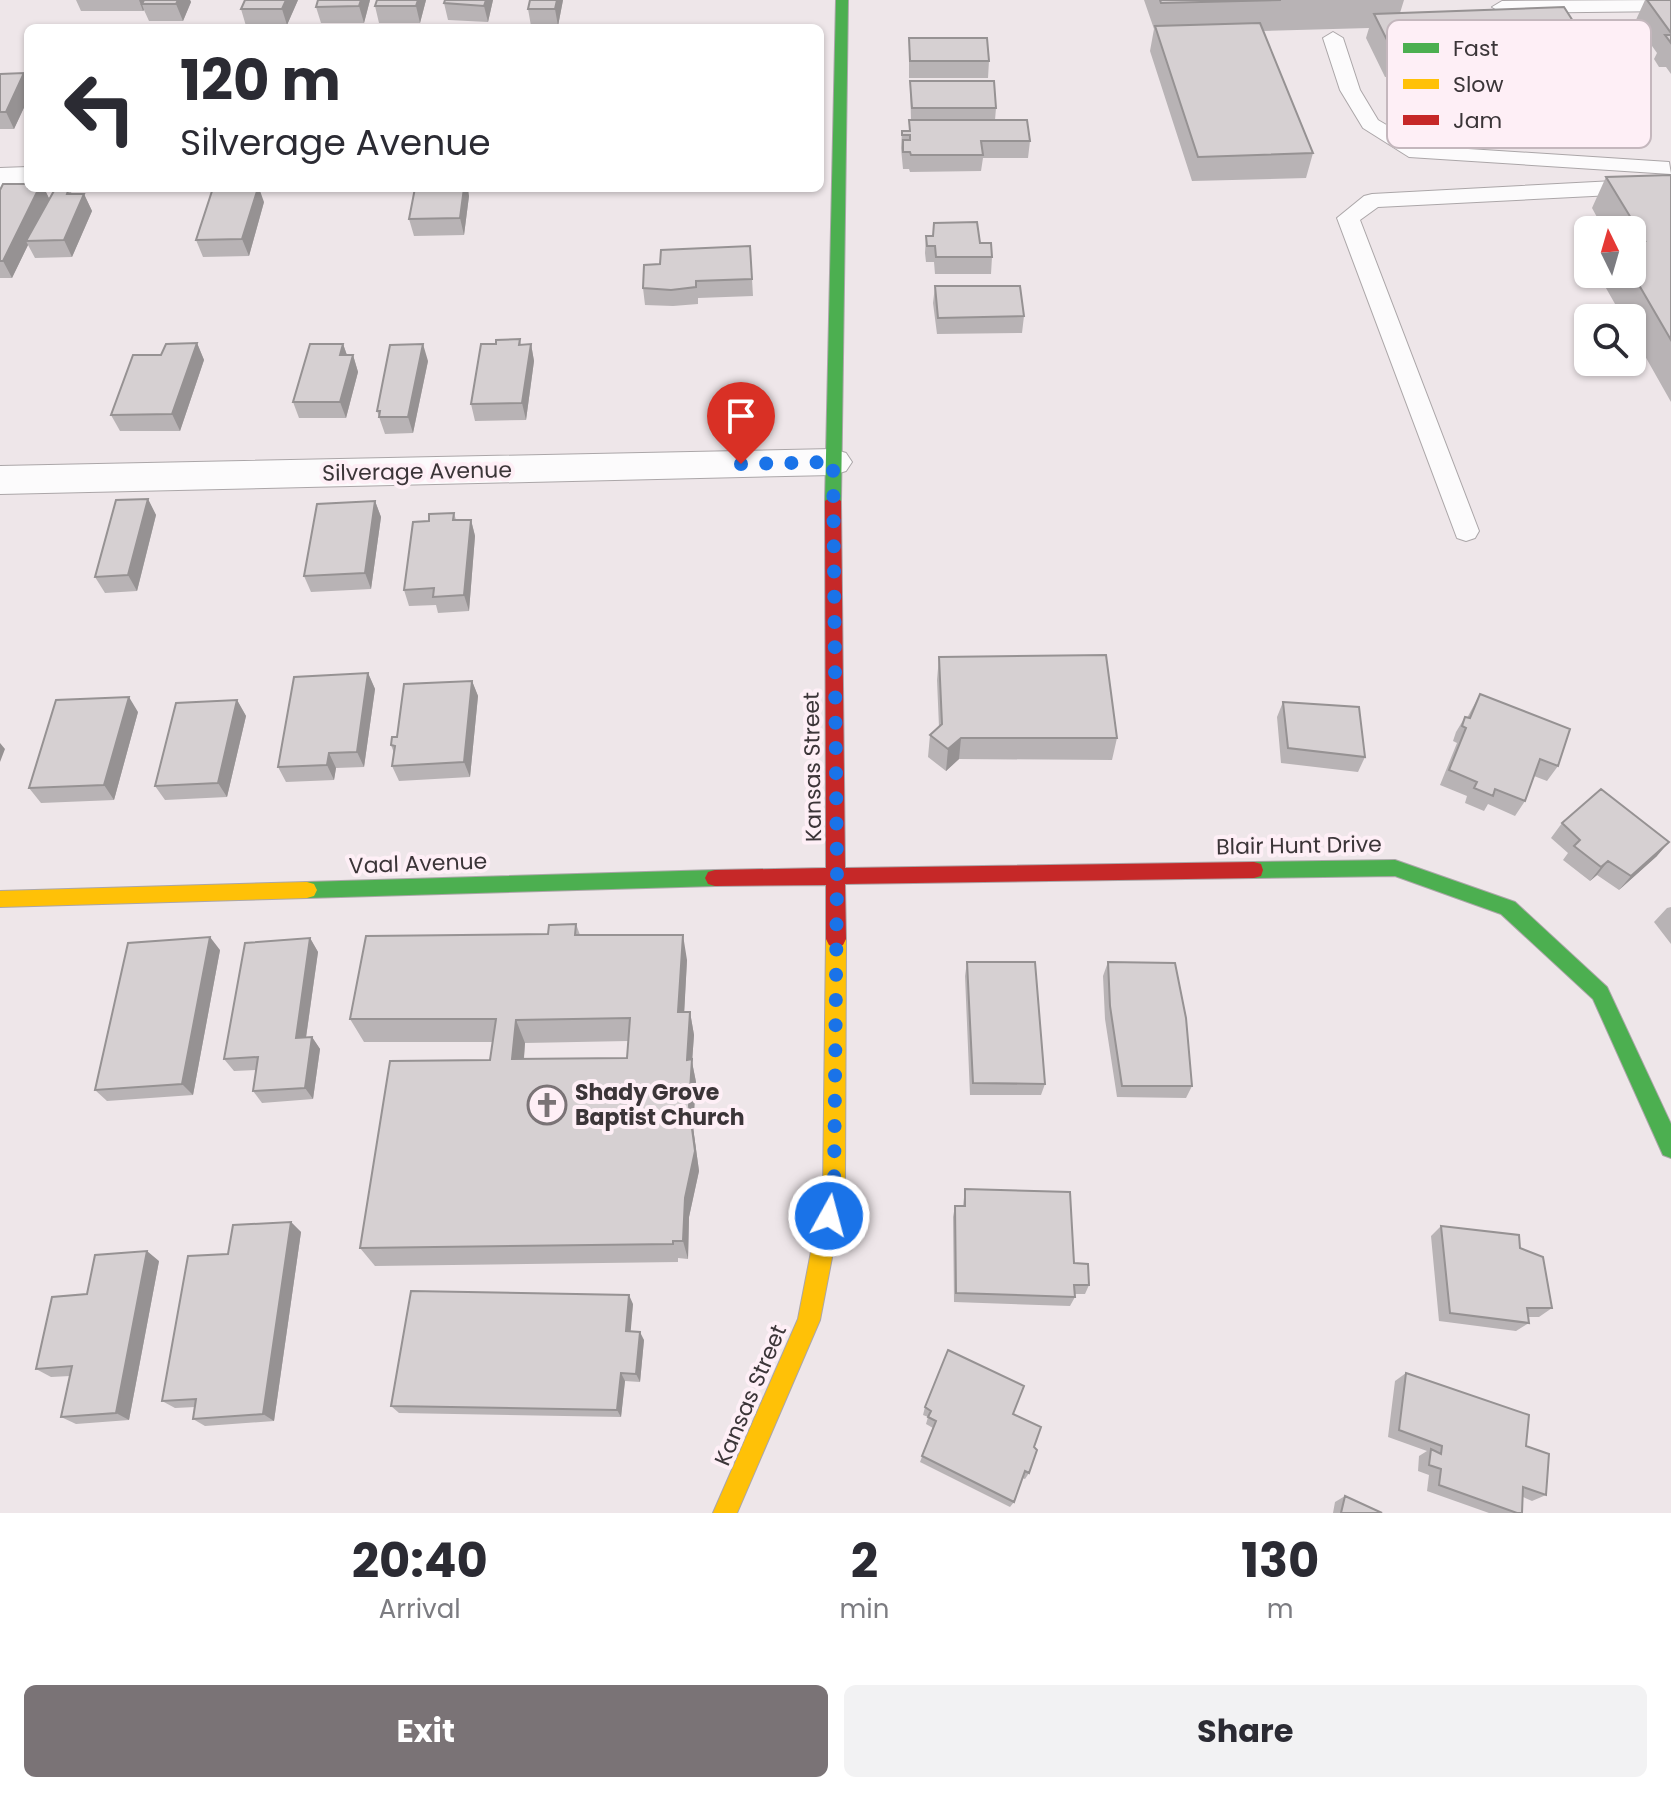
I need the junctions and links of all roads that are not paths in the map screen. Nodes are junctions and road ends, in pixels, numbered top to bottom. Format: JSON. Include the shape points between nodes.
{"nodes":[{"id":1,"x":842,"y":0,"type":"edge"},
{"id":2,"x":1671,"y":5,"type":"edge"},
{"id":3,"x":1502,"y":7,"type":"edge"},
{"id":4,"x":1333,"y":38,"type":"dead end"},
{"id":5,"x":1387,"y":134,"type":"edge"},
{"id":6,"x":1410,"y":148,"type":"edge"},
{"id":7,"x":829,"y":163,"type":"edge"},
{"id":8,"x":1671,"y":168,"type":"edge"},
{"id":9,"x":24,"y":177,"type":"edge"},
{"id":10,"x":0,"y":178,"type":"edge"},
{"id":11,"x":1671,"y":185,"type":"edge"},
{"id":12,"x":833,"y":462,"type":"junction"},
{"id":13,"x":0,"y":480,"type":"edge"},
{"id":14,"x":1466,"y":531,"type":"dead end"},
{"id":15,"x":837,"y":875,"type":"junction"},
{"id":16,"x":0,"y":899,"type":"edge"},
{"id":17,"x":1671,"y":1148,"type":"edge"},
{"id":18,"x":725,"y":1513,"type":"edge"}],
"edges":[{"from":1,"to":7,"type":"street","name":"Kansas Street"},
{"from":2,"to":3,"type":"lane"},
{"from":4,"to":5,"type":"lane","via":[[1350,90],[1370,124]]},
{"from":6,"to":8,"type":"lane"},
{"from":7,"to":12,"type":"street","name":"Kansas Street"},
{"from":9,"to":10,"type":"street"},
{"from":11,"to":14,"type":"lane","via":[[1372,201],[1348,218]]},
{"from":12,"to":13,"type":"street","name":"Silverage Avenue"},
{"from":12,"to":15,"type":"street","name":"Kansas Street"},
{"from":15,"to":16,"type":"street","name":"Vaal Avenue"},
{"from":15,"to":17,"type":"street","name":"Blair Hunt Drive","via":[[1395,868],[1508,908],[1600,993]]},
{"from":15,"to":18,"type":"street","name":"Kansas Street","via":[[834,1190],[809,1320]]}]}
